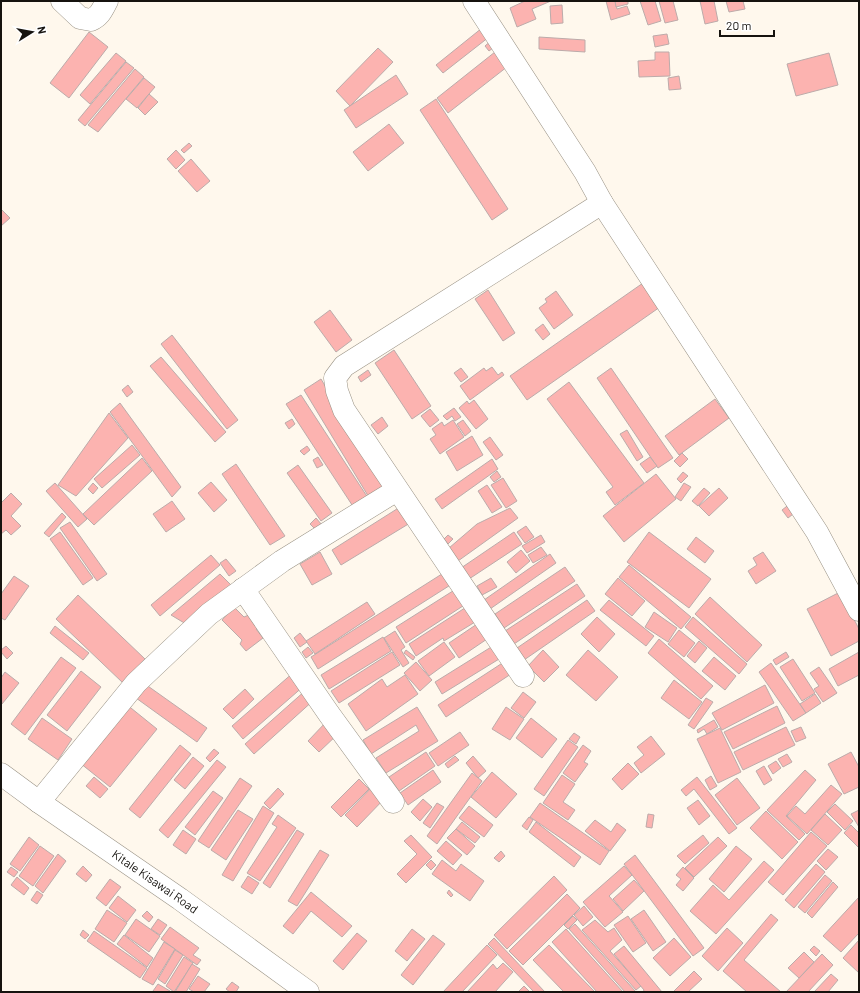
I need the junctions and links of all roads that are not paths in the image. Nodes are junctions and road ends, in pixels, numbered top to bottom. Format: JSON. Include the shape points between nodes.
{"nodes":[{"id":1,"x":62,"y":1,"type":"edge"},
{"id":2,"x":106,"y":1,"type":"edge"},
{"id":3,"x":474,"y":1,"type":"edge"},
{"id":4,"x":602,"y":203,"type":"junction"},
{"id":5,"x":397,"y":490,"type":"junction"},
{"id":6,"x":243,"y":589,"type":"junction"},
{"id":7,"x":859,"y":610,"type":"edge"},
{"id":8,"x":523,"y":676,"type":"dead end"},
{"id":9,"x":1,"y":774,"type":"edge"},
{"id":10,"x":39,"y":802,"type":"junction"},
{"id":11,"x":393,"y":802,"type":"dead end"},
{"id":12,"x":308,"y":992,"type":"edge"}],
"edges":[{"from":1,"to":2,"type":"street","via":[[80,18],[91,20],[97,18]]},
{"from":3,"to":4,"type":"street","via":[[585,172]]},
{"from":4,"to":5,"type":"street","via":[[344,366],[335,378],[344,410]]},
{"from":4,"to":7,"type":"street","via":[[817,532]]},
{"from":5,"to":6,"type":"street","via":[[282,561]]},
{"from":5,"to":8,"type":"street"},
{"from":6,"to":10,"type":"street","via":[[208,614],[136,683]]},
{"from":6,"to":11,"type":"street"},
{"from":9,"to":10,"type":"street","name":"Kitale Kisawai Road"},
{"from":10,"to":12,"type":"street","name":"Kitale Kisawai Road","via":[[180,899]]}]}
